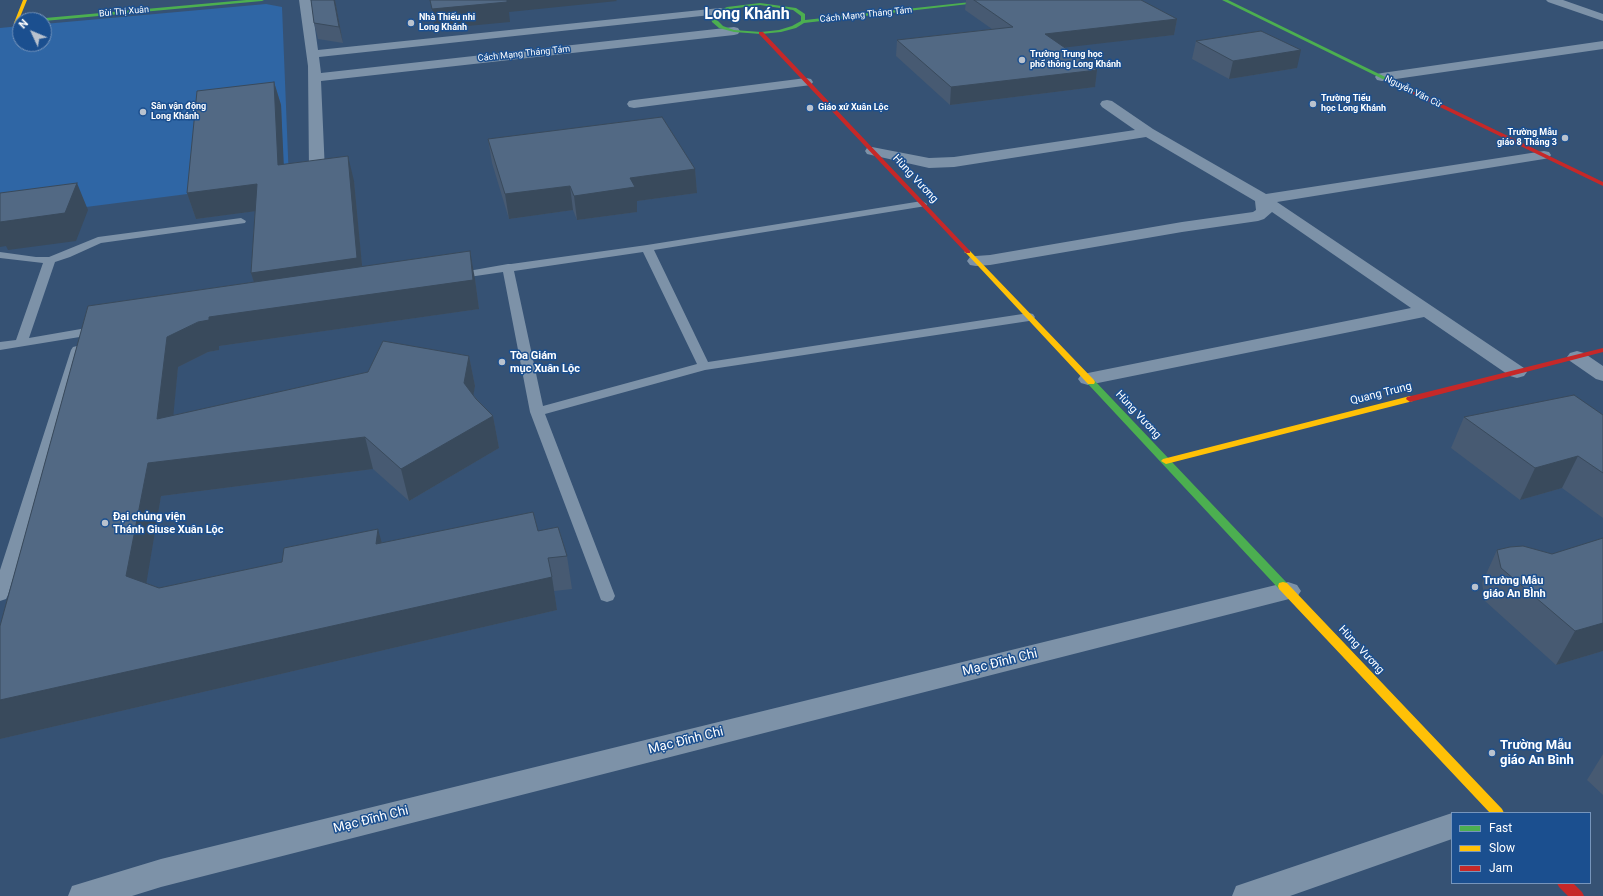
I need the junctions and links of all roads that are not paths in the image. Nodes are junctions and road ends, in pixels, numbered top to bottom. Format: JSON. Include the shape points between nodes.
{"nodes":[{"id":1,"x":25,"y":0,"type":"edge"},
{"id":2,"x":262,"y":0,"type":"edge"},
{"id":3,"x":304,"y":0,"type":"edge"},
{"id":4,"x":1001,"y":0,"type":"edge"},
{"id":5,"x":1224,"y":0,"type":"edge"},
{"id":6,"x":1552,"y":0,"type":"edge"},
{"id":7,"x":738,"y":3,"type":"edge"},
{"id":8,"x":809,"y":8,"type":"dead end"},
{"id":9,"x":794,"y":9,"type":"junction"},
{"id":10,"x":19,"y":12,"type":"edge"},
{"id":11,"x":717,"y":16,"type":"junction"},
{"id":12,"x":52,"y":18,"type":"edge"},
{"id":13,"x":1603,"y":18,"type":"edge"},
{"id":14,"x":803,"y":22,"type":"junction"},
{"id":15,"x":734,"y":31,"type":"junction"},
{"id":16,"x":761,"y":33,"type":"junction"},
{"id":17,"x":1603,"y":45,"type":"edge"},
{"id":18,"x":313,"y":66,"type":"junction"},
{"id":19,"x":1382,"y":77,"type":"junction"},
{"id":20,"x":806,"y":82,"type":"junction"},
{"id":21,"x":634,"y":104,"type":"dead end"},
{"id":22,"x":1107,"y":104,"type":"dead end"},
{"id":23,"x":1148,"y":132,"type":"junction"},
{"id":24,"x":872,"y":151,"type":"junction"},
{"id":25,"x":1544,"y":155,"type":"junction"},
{"id":26,"x":317,"y":172,"type":"edge"},
{"id":27,"x":1601,"y":181,"type":"edge"},
{"id":28,"x":1263,"y":199,"type":"junction"},
{"id":29,"x":922,"y":204,"type":"junction"},
{"id":30,"x":241,"y":221,"type":"dead end"},
{"id":31,"x":647,"y":248,"type":"junction"},
{"id":32,"x":0,"y":255,"type":"edge"},
{"id":33,"x":50,"y":260,"type":"junction"},
{"id":34,"x":976,"y":261,"type":"junction"},
{"id":35,"x":508,"y":267,"type":"junction"},
{"id":36,"x":445,"y":277,"type":"edge"},
{"id":37,"x":1428,"y":311,"type":"junction"},
{"id":38,"x":1029,"y":317,"type":"junction"},
{"id":39,"x":106,"y":329,"type":"edge"},
{"id":40,"x":82,"y":333,"type":"junction"},
{"id":41,"x":21,"y":342,"type":"junction"},
{"id":42,"x":0,"y":346,"type":"edge"},
{"id":43,"x":1603,"y":350,"type":"edge"},
{"id":44,"x":1577,"y":357,"type":"junction"},
{"id":45,"x":704,"y":366,"type":"junction"},
{"id":46,"x":1517,"y":372,"type":"junction"},
{"id":47,"x":1603,"y":375,"type":"edge"},
{"id":48,"x":1088,"y":380,"type":"junction"},
{"id":49,"x":537,"y":412,"type":"junction"},
{"id":50,"x":1166,"y":462,"type":"junction"},
{"id":51,"x":1288,"y":591,"type":"junction"},
{"id":52,"x":0,"y":595,"type":"edge"},
{"id":53,"x":607,"y":596,"type":"dead end"},
{"id":54,"x":1495,"y":812,"type":"edge"},
{"id":55,"x":1451,"y":826,"type":"edge"},
{"id":56,"x":1565,"y":884,"type":"edge"},
{"id":57,"x":84,"y":896,"type":"edge"},
{"id":58,"x":1248,"y":896,"type":"edge"},
{"id":59,"x":1577,"y":896,"type":"edge"}],
"edges":[{"from":1,"to":10,"type":"street"},
{"from":2,"to":12,"type":"street","name":"Bùi Thị Xuân"},
{"from":3,"to":18,"type":"street"},
{"from":4,"to":14,"type":"street","name":"Cách Mạng Tháng Tám"},
{"from":5,"to":19,"type":"street","name":"Nguyễn Văn Cừ"},
{"from":6,"to":13,"type":"street"},
{"from":7,"to":9,"type":"street","name":"Cách Mạng Tháng Tám"},
{"from":7,"to":11,"type":"street","name":"Cách Mạng Tháng Tám"},
{"from":8,"to":9,"type":"street","name":"Cách Mạng Tháng Tám"},
{"from":9,"to":14,"type":"street","via":[[803,15]]},
{"from":11,"to":15,"type":"street","via":[[724,28]]},
{"from":11,"to":18,"type":"street","name":"Cách Mạng Tháng Tám"},
{"from":14,"to":16,"type":"street","name":"Cách Mạng Tháng Tám","via":[[779,31]]},
{"from":15,"to":16,"type":"street","name":"Cách Mạng Tháng Tám"},
{"from":15,"to":18,"type":"street","name":"Cách Mạng Tháng Tám"},
{"from":16,"to":20,"type":"street","name":"Hùng Vương"},
{"from":17,"to":19,"type":"street"},
{"from":18,"to":26,"type":"street"},
{"from":19,"to":25,"type":"street","name":"Nguyễn Văn Cừ"},
{"from":20,"to":21,"type":"street"},
{"from":20,"to":24,"type":"street","name":"Hùng Vương"},
{"from":22,"to":23,"type":"street"},
{"from":23,"to":24,"type":"street","via":[[954,162],[929,163]]},
{"from":23,"to":28,"type":"street"},
{"from":24,"to":29,"type":"street","name":"Hùng Vương"},
{"from":25,"to":27,"type":"street","name":"Nguyễn Văn Cừ"},
{"from":25,"to":28,"type":"street"},
{"from":28,"to":34,"type":"street","via":[[1264,212],[1258,216]]},
{"from":28,"to":37,"type":"street"},
{"from":29,"to":31,"type":"lane"},
{"from":29,"to":34,"type":"street","name":"Hùng Vương"},
{"from":30,"to":33,"type":"lane","via":[[98,240]]},
{"from":31,"to":35,"type":"lane"},
{"from":31,"to":45,"type":"lane"},
{"from":32,"to":33,"type":"lane"},
{"from":33,"to":41,"type":"lane"},
{"from":34,"to":38,"type":"street","name":"Hùng Vương"},
{"from":35,"to":36,"type":"lane"},
{"from":35,"to":49,"type":"lane"},
{"from":37,"to":46,"type":"street"},
{"from":37,"to":48,"type":"street"},
{"from":38,"to":45,"type":"lane"},
{"from":38,"to":48,"type":"street","name":"Hùng Vương"},
{"from":39,"to":40,"type":"lane"},
{"from":40,"to":41,"type":"lane"},
{"from":40,"to":52,"type":"lane"},
{"from":41,"to":42,"type":"lane"},
{"from":43,"to":44,"type":"street","name":"Quang Trung"},
{"from":44,"to":46,"type":"street","name":"Quang Trung"},
{"from":44,"to":47,"type":"street"},
{"from":45,"to":49,"type":"lane"},
{"from":46,"to":50,"type":"street","name":"Quang Trung"},
{"from":48,"to":50,"type":"street","name":"Hùng Vương"},
{"from":49,"to":53,"type":"lane"},
{"from":50,"to":51,"type":"street","name":"Hùng Vương"},
{"from":51,"to":54,"type":"street","name":"Hùng Vương"},
{"from":51,"to":57,"type":"street","name":"Mạc Đĩnh Chi","via":[[161,873]]},
{"from":55,"to":58,"type":"street"},
{"from":56,"to":59,"type":"street"}]}
